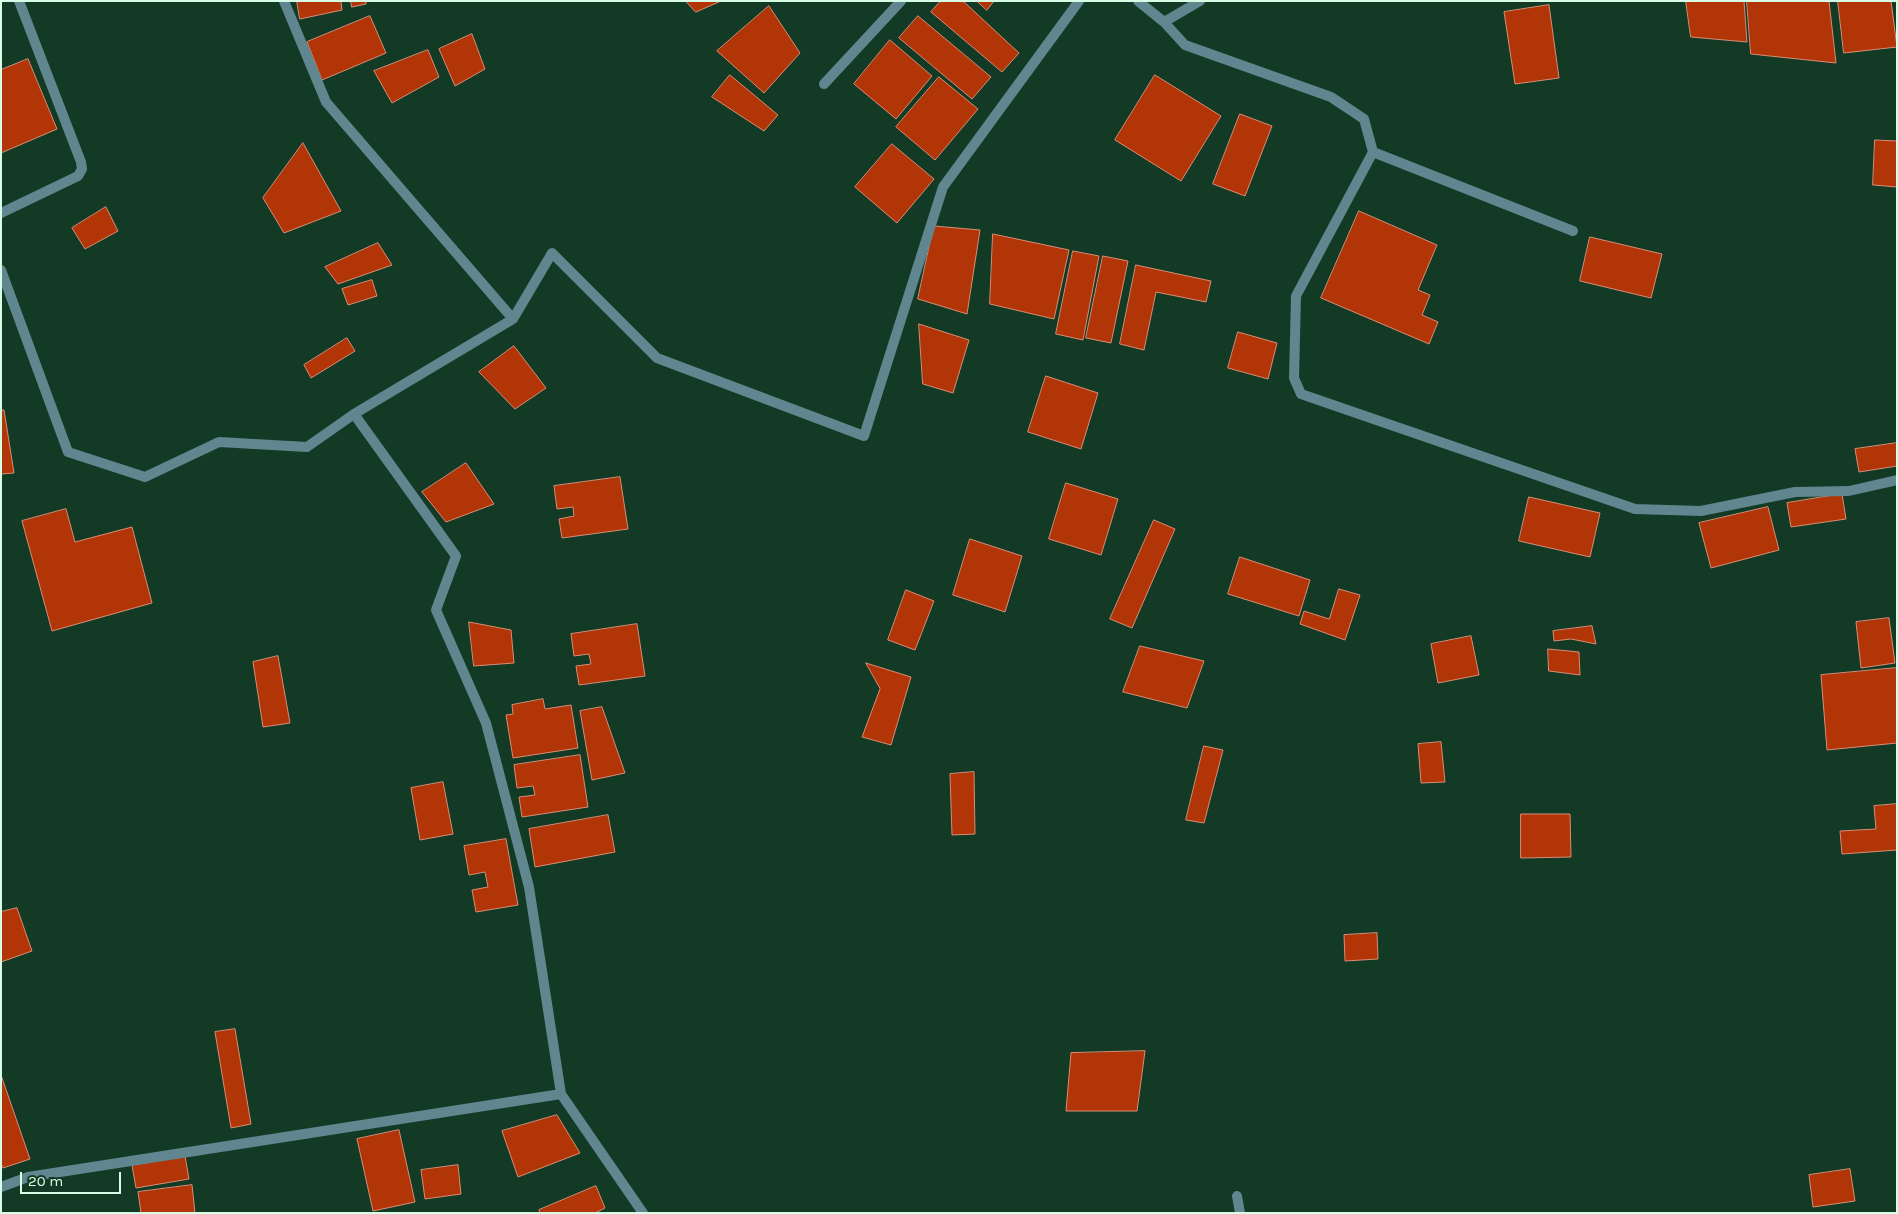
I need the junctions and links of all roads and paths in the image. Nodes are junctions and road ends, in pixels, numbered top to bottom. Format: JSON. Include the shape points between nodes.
{"nodes":[{"id":1,"x":19,"y":1,"type":"edge"},
{"id":2,"x":284,"y":1,"type":"edge"},
{"id":3,"x":901,"y":1,"type":"edge"},
{"id":4,"x":1079,"y":1,"type":"edge"},
{"id":5,"x":1138,"y":1,"type":"edge"},
{"id":6,"x":1200,"y":1,"type":"edge"},
{"id":7,"x":1164,"y":22,"type":"junction"},
{"id":8,"x":824,"y":84,"type":"dead end"},
{"id":9,"x":1374,"y":152,"type":"junction"},
{"id":10,"x":1,"y":213,"type":"edge"},
{"id":11,"x":1573,"y":231,"type":"dead end"},
{"id":12,"x":1,"y":270,"type":"edge"},
{"id":13,"x":513,"y":319,"type":"junction"},
{"id":14,"x":354,"y":414,"type":"junction"},
{"id":15,"x":1897,"y":480,"type":"edge"},
{"id":16,"x":561,"y":1094,"type":"junction"},
{"id":17,"x":1,"y":1187,"type":"edge"},
{"id":18,"x":1237,"y":1196,"type":"dead end"},
{"id":19,"x":643,"y":1213,"type":"edge"},
{"id":20,"x":1240,"y":1213,"type":"edge"}],
"edges":[{"from":1,"to":10,"type":"street","via":[[82,169],[78,176]]},
{"from":2,"to":13,"type":"street","via":[[326,102]]},
{"from":3,"to":8,"type":"street"},
{"from":4,"to":13,"type":"street","via":[[943,187],[864,436],[657,358],[552,253]]},
{"from":5,"to":7,"type":"street"},
{"from":6,"to":7,"type":"street"},
{"from":7,"to":9,"type":"street","via":[[1185,45],[1331,97],[1364,119]]},
{"from":9,"to":11,"type":"street"},
{"from":9,"to":15,"type":"street","via":[[1296,296],[1294,378],[1301,394],[1635,509],[1700,511],[1795,492],[1849,491]]},
{"from":12,"to":14,"type":"street","via":[[68,452],[145,477],[219,442],[308,447]]},
{"from":13,"to":14,"type":"street"},
{"from":14,"to":16,"type":"street","via":[[456,556],[436,610],[486,723],[526,878]]},
{"from":16,"to":17,"type":"street","via":[[28,1176]]},
{"from":16,"to":19,"type":"street"},
{"from":18,"to":20,"type":"street"}]}
